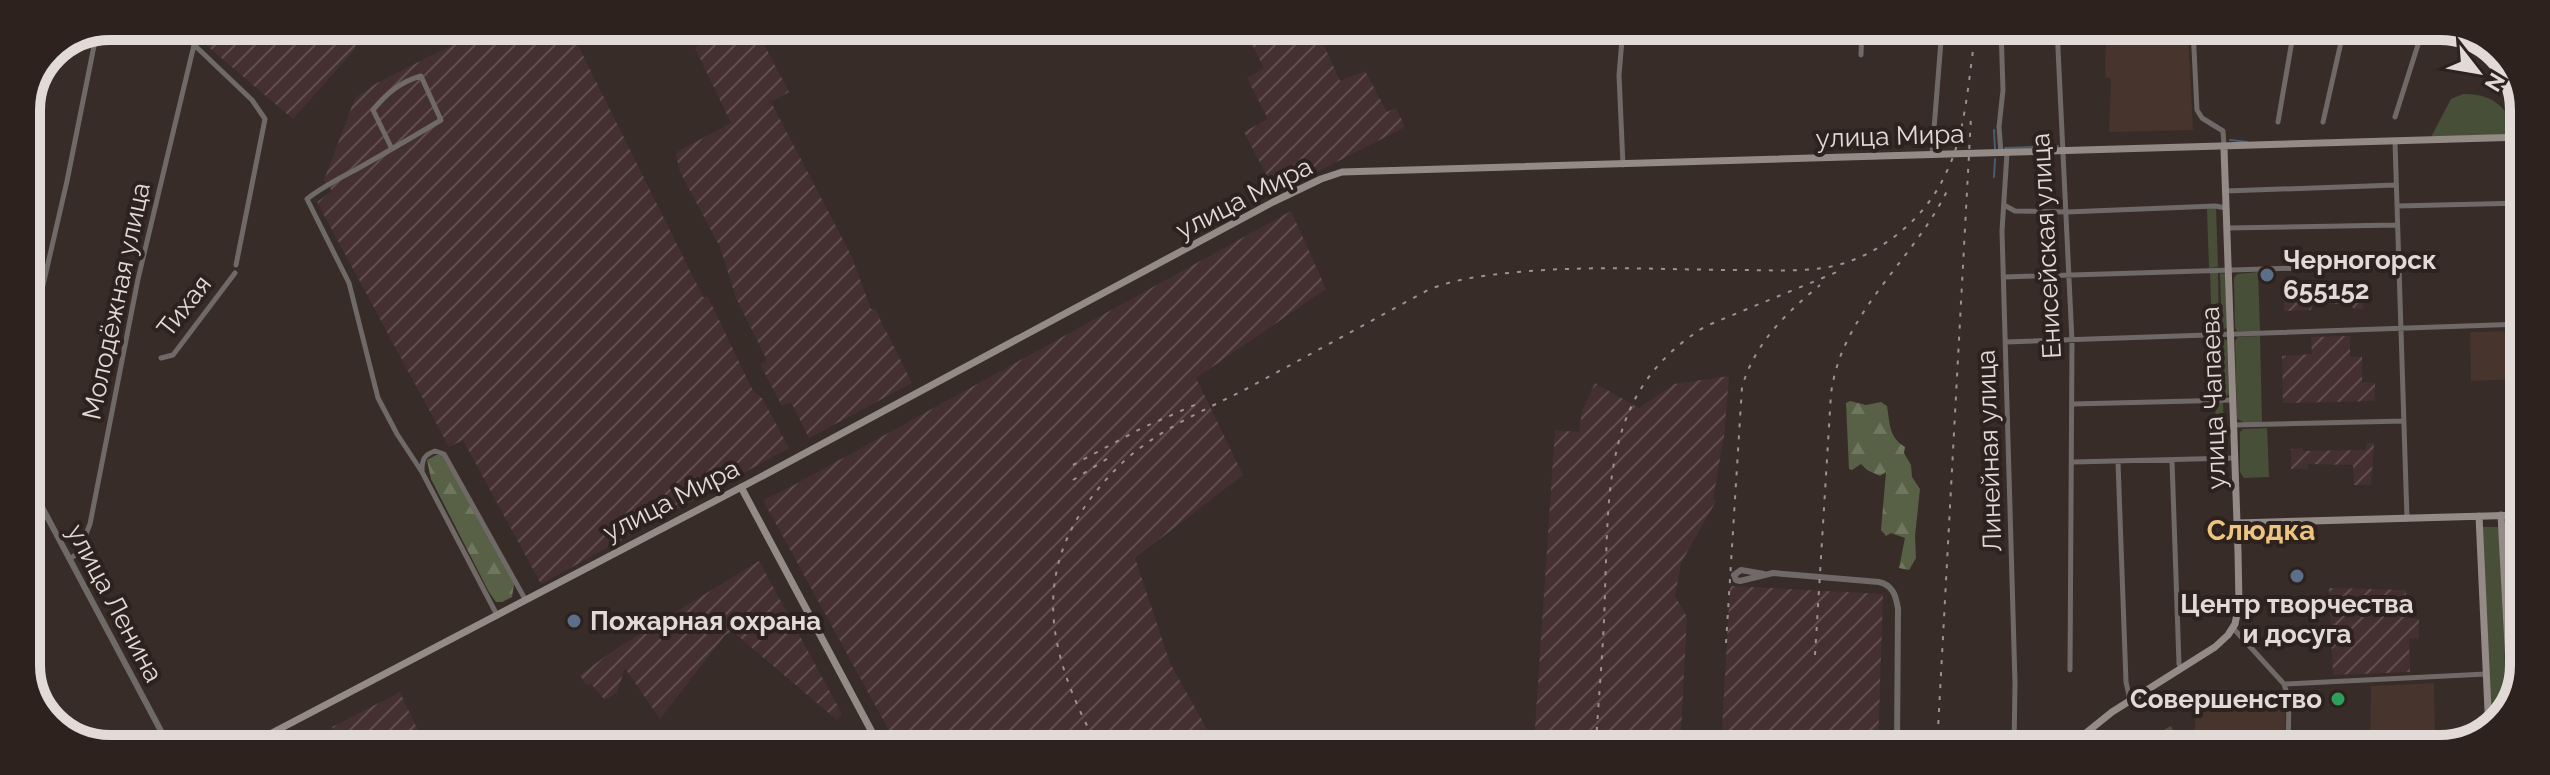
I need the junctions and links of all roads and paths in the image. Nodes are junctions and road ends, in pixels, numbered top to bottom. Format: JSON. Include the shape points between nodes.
{"nodes":[{"id":1,"x":189,"y":40,"type":"edge"},
{"id":2,"x":1622,"y":40,"type":"edge"},
{"id":3,"x":1862,"y":40,"type":"edge"},
{"id":4,"x":1941,"y":40,"type":"edge"},
{"id":5,"x":2001,"y":40,"type":"edge"},
{"id":6,"x":2057,"y":40,"type":"edge"},
{"id":7,"x":2194,"y":40,"type":"edge"},
{"id":8,"x":2292,"y":40,"type":"edge"},
{"id":9,"x":2342,"y":40,"type":"edge"},
{"id":10,"x":2420,"y":40,"type":"edge"},
{"id":11,"x":95,"y":41,"type":"edge"},
{"id":12,"x":194,"y":45,"type":"junction"},
{"id":13,"x":1861,"y":55,"type":"dead end"},
{"id":14,"x":2395,"y":117,"type":"dead end"},
{"id":15,"x":2278,"y":122,"type":"dead end"},
{"id":16,"x":2323,"y":122,"type":"dead end"},
{"id":17,"x":2510,"y":138,"type":"edge"},
{"id":18,"x":2395,"y":142,"type":"junction"},
{"id":19,"x":2224,"y":148,"type":"junction"},
{"id":20,"x":392,"y":149,"type":"junction"},
{"id":21,"x":2062,"y":151,"type":"junction"},
{"id":22,"x":2004,"y":153,"type":"junction"},
{"id":23,"x":1932,"y":155,"type":"junction"},
{"id":24,"x":1623,"y":165,"type":"junction"},
{"id":25,"x":2396,"y":185,"type":"junction"},
{"id":26,"x":2226,"y":191,"type":"junction"},
{"id":27,"x":2510,"y":203,"type":"edge"},
{"id":28,"x":2004,"y":205,"type":"junction"},
{"id":29,"x":2397,"y":206,"type":"junction"},
{"id":30,"x":2226,"y":208,"type":"junction"},
{"id":31,"x":2067,"y":212,"type":"junction"},
{"id":32,"x":2397,"y":225,"type":"junction"},
{"id":33,"x":2227,"y":228,"type":"junction"},
{"id":34,"x":236,"y":265,"type":"dead end"},
{"id":35,"x":2398,"y":265,"type":"junction"},
{"id":36,"x":2228,"y":271,"type":"junction"},
{"id":37,"x":235,"y":273,"type":"dead end"},
{"id":38,"x":2069,"y":275,"type":"junction"},
{"id":39,"x":2004,"y":277,"type":"junction"},
{"id":40,"x":40,"y":298,"type":"edge"},
{"id":41,"x":2510,"y":324,"type":"edge"},
{"id":42,"x":2401,"y":328,"type":"junction"},
{"id":43,"x":2231,"y":334,"type":"junction"},
{"id":44,"x":2072,"y":341,"type":"junction"},
{"id":45,"x":2006,"y":342,"type":"junction"},
{"id":46,"x":161,"y":358,"type":"dead end"},
{"id":47,"x":2233,"y":400,"type":"junction"},
{"id":48,"x":2073,"y":404,"type":"junction"},
{"id":49,"x":2404,"y":421,"type":"junction"},
{"id":50,"x":2233,"y":425,"type":"junction"},
{"id":51,"x":2235,"y":458,"type":"junction"},
{"id":52,"x":2172,"y":461,"type":"junction"},
{"id":53,"x":2073,"y":462,"type":"junction"},
{"id":54,"x":2118,"y":462,"type":"junction"},
{"id":55,"x":422,"y":472,"type":"junction"},
{"id":56,"x":741,"y":487,"type":"junction"},
{"id":57,"x":40,"y":503,"type":"edge"},
{"id":58,"x":2501,"y":515,"type":"junction"},
{"id":59,"x":2510,"y":515,"type":"edge"},
{"id":60,"x":2479,"y":516,"type":"junction"},
{"id":61,"x":2407,"y":519,"type":"junction"},
{"id":62,"x":2237,"y":523,"type":"junction"},
{"id":63,"x":70,"y":559,"type":"junction"},
{"id":64,"x":1764,"y":574,"type":"dead end"},
{"id":65,"x":525,"y":599,"type":"junction"},
{"id":66,"x":497,"y":615,"type":"junction"},
{"id":67,"x":2233,"y":628,"type":"junction"},
{"id":68,"x":2181,"y":668,"type":"junction"},
{"id":69,"x":2070,"y":670,"type":"dead end"},
{"id":70,"x":2509,"y":672,"type":"edge"},
{"id":71,"x":2486,"y":674,"type":"junction"},
{"id":72,"x":2284,"y":684,"type":"junction"},
{"id":73,"x":2130,"y":700,"type":"junction"},
{"id":74,"x":2488,"y":716,"type":"edge"},
{"id":75,"x":163,"y":735,"type":"edge"},
{"id":76,"x":268,"y":735,"type":"edge"},
{"id":77,"x":874,"y":735,"type":"edge"},
{"id":78,"x":1897,"y":735,"type":"edge"},
{"id":79,"x":2014,"y":735,"type":"edge"},
{"id":80,"x":2084,"y":735,"type":"edge"},
{"id":81,"x":2288,"y":735,"type":"edge"}],
"edges":[{"from":1,"to":12,"type":"street"},
{"from":2,"to":24,"type":"street"},
{"from":3,"to":13,"type":"street"},
{"from":4,"to":23,"type":"street"},
{"from":5,"to":22,"type":"street","name":"Линейная улица","via":[[1999,127]]},
{"from":6,"to":21,"type":"street","name":"Енисейская улица"},
{"from":7,"to":19,"type":"street","via":[[2197,110],[2226,130]]},
{"from":8,"to":15,"type":"street"},
{"from":9,"to":16,"type":"street"},
{"from":10,"to":14,"type":"street"},
{"from":11,"to":40,"type":"street"},
{"from":12,"to":34,"type":"street","via":[[265,119]]},
{"from":12,"to":63,"type":"street","name":"Молодёжная улица","via":[[138,279],[90,524],[79,552]]},
{"from":17,"to":18,"type":"main road","name":"улица Мира"},
{"from":18,"to":19,"type":"main road","name":"улица Мира"},
{"from":18,"to":25,"type":"street"},
{"from":19,"to":21,"type":"main road","name":"улица Мира"},
{"from":19,"to":26,"type":"main road","name":"улица Чапаева"},
{"from":20,"to":20,"type":"street","via":[[441,120],[421,76],[386,94],[373,110]]},
{"from":20,"to":55,"type":"street","via":[[307,199],[349,283],[378,398]]},
{"from":21,"to":22,"type":"main road","name":"улица Мира"},
{"from":21,"to":31,"type":"street","name":"Енисейская улица"},
{"from":22,"to":23,"type":"main road","name":"улица Мира"},
{"from":22,"to":28,"type":"street","name":"Линейная улица"},
{"from":23,"to":24,"type":"main road","name":"улица Мира"},
{"from":24,"to":56,"type":"main road","name":"улица Мира","via":[[1329,176]]},
{"from":25,"to":26,"type":"street"},
{"from":25,"to":29,"type":"street"},
{"from":26,"to":30,"type":"main road","name":"улица Чапаева"},
{"from":27,"to":29,"type":"street"},
{"from":28,"to":31,"type":"street","via":[[2015,211]]},
{"from":28,"to":39,"type":"street","name":"Линейная улица"},
{"from":29,"to":32,"type":"street"},
{"from":30,"to":31,"type":"street"},
{"from":30,"to":33,"type":"main road","name":"улица Чапаева"},
{"from":31,"to":38,"type":"street","name":"Енисейская улица"},
{"from":32,"to":33,"type":"street"},
{"from":32,"to":35,"type":"street"},
{"from":33,"to":36,"type":"main road","name":"улица Чапаева"},
{"from":35,"to":36,"type":"street"},
{"from":35,"to":42,"type":"street"},
{"from":36,"to":38,"type":"street"},
{"from":36,"to":43,"type":"main road","name":"улица Чапаева"},
{"from":37,"to":46,"type":"street","name":"Тихая","via":[[173,355]]},
{"from":38,"to":39,"type":"street"},
{"from":38,"to":44,"type":"street","name":"Енисейская улица"},
{"from":39,"to":45,"type":"street","name":"Линейная улица"},
{"from":41,"to":42,"type":"street"},
{"from":42,"to":43,"type":"street"},
{"from":42,"to":49,"type":"street"},
{"from":43,"to":44,"type":"street"},
{"from":43,"to":47,"type":"main road","name":"улица Чапаева"},
{"from":44,"to":45,"type":"street"},
{"from":44,"to":48,"type":"street","name":"Енисейская улица"},
{"from":45,"to":79,"type":"street","name":"Линейная улица"},
{"from":47,"to":48,"type":"street"},
{"from":47,"to":50,"type":"main road","name":"улица Чапаева"},
{"from":48,"to":53,"type":"street","name":"Енисейская улица"},
{"from":49,"to":50,"type":"street"},
{"from":49,"to":61,"type":"street"},
{"from":50,"to":51,"type":"main road","name":"улица Чапаева"},
{"from":51,"to":52,"type":"street"},
{"from":51,"to":62,"type":"main road","name":"улица Чапаева"},
{"from":52,"to":54,"type":"street"},
{"from":52,"to":68,"type":"street","name":"улица Чапаева"},
{"from":53,"to":54,"type":"street"},
{"from":53,"to":69,"type":"street","name":"Енисейская улица"},
{"from":54,"to":73,"type":"street"},
{"from":55,"to":65,"type":"street","via":[[425,455],[444,454]]},
{"from":55,"to":66,"type":"street"},
{"from":56,"to":65,"type":"main road","name":"улица Мира"},
{"from":56,"to":77,"type":"main road"},
{"from":57,"to":63,"type":"street","name":"улица Ленина"},
{"from":58,"to":59,"type":"main road"},
{"from":58,"to":60,"type":"main road"},
{"from":58,"to":70,"type":"main road"},
{"from":60,"to":61,"type":"main road"},
{"from":60,"to":71,"type":"main road"},
{"from":61,"to":62,"type":"main road"},
{"from":62,"to":67,"type":"main road","name":"улица Чапаева","via":[[2239,604]]},
{"from":63,"to":75,"type":"street","name":"улица Ленина"},
{"from":64,"to":78,"type":"street","via":[[1889,585],[1898,609]]},
{"from":65,"to":66,"type":"main road","name":"улица Мира"},
{"from":66,"to":76,"type":"main road","name":"улица Мира"},
{"from":67,"to":68,"type":"main road","via":[[2215,647]]},
{"from":67,"to":72,"type":"street"},
{"from":68,"to":73,"type":"main road"},
{"from":71,"to":72,"type":"street"},
{"from":71,"to":74,"type":"main road"},
{"from":72,"to":81,"type":"street"},
{"from":73,"to":80,"type":"main road"}]}
